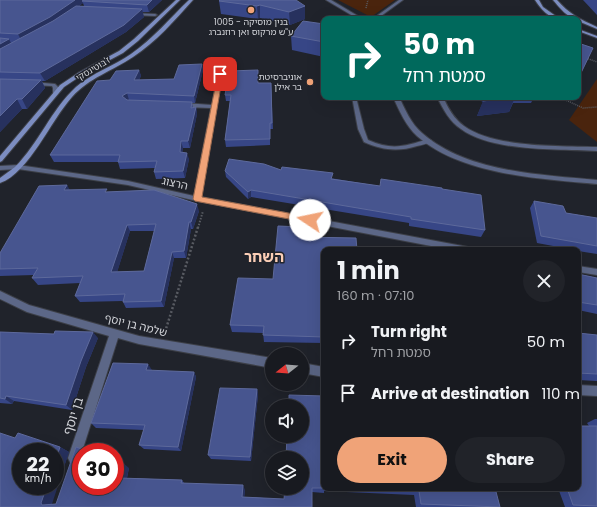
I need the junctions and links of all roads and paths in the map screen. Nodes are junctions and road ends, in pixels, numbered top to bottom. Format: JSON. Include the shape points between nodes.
{"nodes":[{"id":1,"x":178,"y":0,"type":"edge"},
{"id":2,"x":191,"y":0,"type":"edge"},
{"id":3,"x":328,"y":0,"type":"edge"},
{"id":4,"x":368,"y":0,"type":"edge"},
{"id":5,"x":401,"y":0,"type":"edge"},
{"id":6,"x":537,"y":0,"type":"edge"},
{"id":7,"x":555,"y":0,"type":"edge"},
{"id":8,"x":366,"y":8,"type":"dead end"},
{"id":9,"x":124,"y":13,"type":"edge"},
{"id":10,"x":155,"y":15,"type":"dead end"},
{"id":11,"x":356,"y":16,"type":"edge"},
{"id":12,"x":379,"y":16,"type":"edge"},
{"id":13,"x":554,"y":16,"type":"edge"},
{"id":14,"x":574,"y":16,"type":"edge"},
{"id":15,"x":581,"y":20,"type":"edge"},
{"id":16,"x":597,"y":28,"type":"edge"},
{"id":17,"x":581,"y":31,"type":"edge"},
{"id":18,"x":597,"y":38,"type":"edge"},
{"id":19,"x":584,"y":58,"type":"edge"},
{"id":20,"x":597,"y":62,"type":"edge"},
{"id":21,"x":220,"y":74,"type":"dead end"},
{"id":22,"x":28,"y":84,"type":"edge"},
{"id":23,"x":56,"y":93,"type":"junction"},
{"id":24,"x":355,"y":100,"type":"edge"},
{"id":25,"x":397,"y":100,"type":"edge"},
{"id":26,"x":442,"y":100,"type":"edge"},
{"id":27,"x":566,"y":100,"type":"edge"},
{"id":28,"x":175,"y":105,"type":"edge"},
{"id":29,"x":214,"y":107,"type":"junction"},
{"id":30,"x":597,"y":107,"type":"edge"},
{"id":31,"x":429,"y":141,"type":"junction"},
{"id":32,"x":597,"y":149,"type":"edge"},
{"id":33,"x":0,"y":160,"type":"edge"},
{"id":34,"x":18,"y":167,"type":"junction"},
{"id":35,"x":0,"y":168,"type":"edge"},
{"id":36,"x":0,"y":181,"type":"edge"},
{"id":37,"x":597,"y":182,"type":"edge"},
{"id":38,"x":197,"y":199,"type":"junction"},
{"id":39,"x":206,"y":201,"type":"junction"},
{"id":40,"x":448,"y":247,"type":"edge"},
{"id":41,"x":581,"y":269,"type":"edge"},
{"id":42,"x":597,"y":272,"type":"edge"},
{"id":43,"x":0,"y":294,"type":"edge"},
{"id":44,"x":115,"y":333,"type":"junction"},
{"id":45,"x":161,"y":344,"type":"junction"},
{"id":46,"x":265,"y":362,"type":"edge"},
{"id":47,"x":309,"y":369,"type":"edge"},
{"id":48,"x":321,"y":371,"type":"edge"},
{"id":49,"x":581,"y":390,"type":"edge"},
{"id":50,"x":597,"y":390,"type":"edge"},
{"id":51,"x":70,"y":470,"type":"edge"}],
"edges":[{"from":1,"to":23,"type":"street","name":"ז'בוטינסקי","via":[[131,44],[69,81]]},
{"from":2,"to":34,"type":"street","name":"ז'בוטינסקי","via":[[152,40],[78,88]]},
{"from":3,"to":11,"type":"street"},
{"from":4,"to":8,"type":"path"},
{"from":5,"to":12,"type":"street"},
{"from":6,"to":13,"type":"street","via":[[542,8]]},
{"from":7,"to":14,"type":"street"},
{"from":9,"to":10,"type":"street"},
{"from":15,"to":16,"type":"street"},
{"from":17,"to":18,"type":"street"},
{"from":19,"to":20,"type":"path"},
{"from":21,"to":29,"type":"street"},
{"from":22,"to":23,"type":"street","via":[[53,85]]},
{"from":23,"to":33,"type":"street","name":"ז'בוטינסקי"},
{"from":24,"to":31,"type":"lane","via":[[366,141],[380,148],[401,149]]},
{"from":25,"to":31,"type":"street","via":[[419,134]]},
{"from":26,"to":32,"type":"street","via":[[451,116],[464,129],[489,140],[530,146]]},
{"from":27,"to":30,"type":"path","via":[[583,108]]},
{"from":28,"to":29,"type":"street"},
{"from":29,"to":38,"type":"street"},
{"from":31,"to":37,"type":"street","via":[[468,162],[530,176]]},
{"from":34,"to":35,"type":"street","name":"הרצוג"},
{"from":34,"to":36,"type":"street","name":"ז'בוטינסקי"},
{"from":34,"to":38,"type":"street","name":"הרצוג","via":[[128,184]]},
{"from":38,"to":39,"type":"street","name":"הרצוג"},
{"from":39,"to":40,"type":"street","name":"הרצוג"},
{"from":39,"to":45,"type":"path"},
{"from":41,"to":42,"type":"street"},
{"from":43,"to":44,"type":"street","name":"שלמה בן יוסף","via":[[27,308]]},
{"from":44,"to":45,"type":"street","name":"שלמה בן יוסף"},
{"from":44,"to":51,"type":"street","name":"בן יוסף"},
{"from":45,"to":46,"type":"street","name":"שלמה בן יוסף"},
{"from":47,"to":48,"type":"street"},
{"from":49,"to":50,"type":"street"}]}
